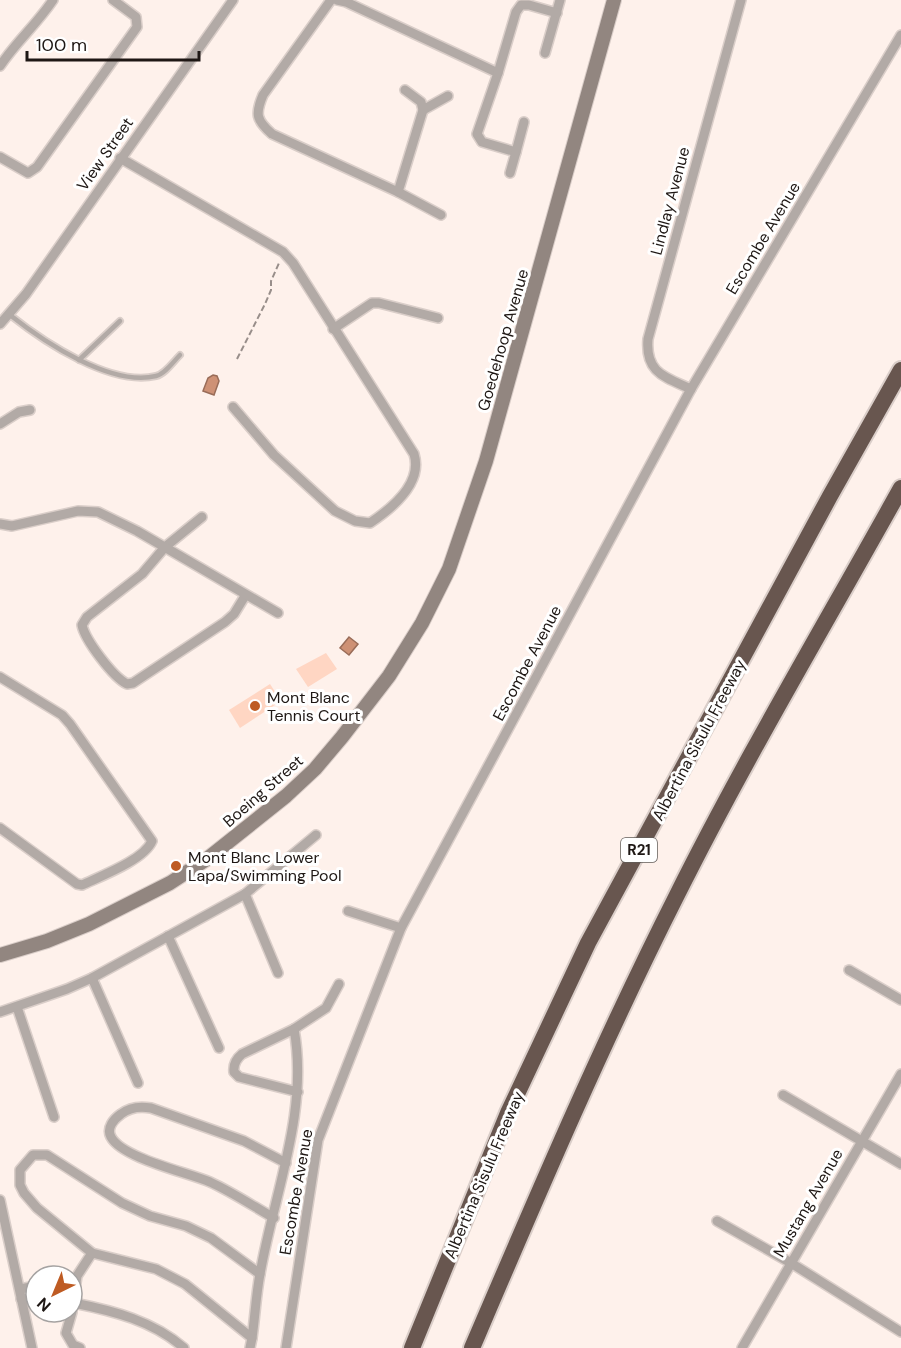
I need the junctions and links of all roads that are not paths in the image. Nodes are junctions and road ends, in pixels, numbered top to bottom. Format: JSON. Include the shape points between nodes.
{"nodes":[{"id":1,"x":53,"y":0,"type":"edge"},
{"id":2,"x":113,"y":0,"type":"edge"},
{"id":3,"x":233,"y":0,"type":"edge"},
{"id":4,"x":332,"y":0,"type":"edge"},
{"id":5,"x":560,"y":0,"type":"edge"},
{"id":6,"x":614,"y":0,"type":"edge"},
{"id":7,"x":741,"y":0,"type":"edge"},
{"id":8,"x":343,"y":1,"type":"edge"},
{"id":9,"x":557,"y":13,"type":"junction"},
{"id":10,"x":901,"y":35,"type":"edge"},
{"id":11,"x":545,"y":53,"type":"dead end"},
{"id":12,"x":0,"y":66,"type":"edge"},
{"id":13,"x":498,"y":73,"type":"junction"},
{"id":14,"x":405,"y":90,"type":"dead end"},
{"id":15,"x":448,"y":96,"type":"dead end"},
{"id":16,"x":423,"y":110,"type":"junction"},
{"id":17,"x":524,"y":122,"type":"dead end"},
{"id":18,"x":516,"y":152,"type":"junction"},
{"id":19,"x":0,"y":158,"type":"edge"},
{"id":20,"x":120,"y":158,"type":"junction"},
{"id":21,"x":510,"y":173,"type":"dead end"},
{"id":22,"x":398,"y":192,"type":"junction"},
{"id":23,"x":441,"y":215,"type":"dead end"},
{"id":24,"x":9,"y":315,"type":"junction"},
{"id":25,"x":438,"y":318,"type":"dead end"},
{"id":26,"x":120,"y":321,"type":"dead end"},
{"id":27,"x":0,"y":324,"type":"edge"},
{"id":28,"x":333,"y":329,"type":"junction"},
{"id":29,"x":180,"y":355,"type":"dead end"},
{"id":30,"x":79,"y":360,"type":"junction"},
{"id":31,"x":901,"y":370,"type":"edge"},
{"id":32,"x":691,"y":389,"type":"junction"},
{"id":33,"x":233,"y":407,"type":"dead end"},
{"id":34,"x":30,"y":410,"type":"dead end"},
{"id":35,"x":0,"y":424,"type":"edge"},
{"id":36,"x":901,"y":489,"type":"edge"},
{"id":37,"x":202,"y":518,"type":"dead end"},
{"id":38,"x":0,"y":524,"type":"edge"},
{"id":39,"x":165,"y":547,"type":"junction"},
{"id":40,"x":245,"y":596,"type":"junction"},
{"id":41,"x":278,"y":613,"type":"dead end"},
{"id":42,"x":389,"y":676,"type":"joint"},
{"id":43,"x":0,"y":677,"type":"edge"},
{"id":44,"x":0,"y":828,"type":"edge"},
{"id":45,"x":316,"y":835,"type":"dead end"},
{"id":46,"x":245,"y":894,"type":"junction"},
{"id":47,"x":348,"y":911,"type":"dead end"},
{"id":48,"x":401,"y":928,"type":"junction"},
{"id":49,"x":168,"y":936,"type":"junction"},
{"id":50,"x":0,"y":955,"type":"edge"},
{"id":51,"x":849,"y":970,"type":"dead end"},
{"id":52,"x":278,"y":973,"type":"dead end"},
{"id":53,"x":92,"y":978,"type":"junction"},
{"id":54,"x":339,"y":984,"type":"dead end"},
{"id":55,"x":901,"y":1000,"type":"edge"},
{"id":56,"x":17,"y":1007,"type":"junction"},
{"id":57,"x":0,"y":1012,"type":"edge"},
{"id":58,"x":294,"y":1029,"type":"junction"},
{"id":59,"x":219,"y":1048,"type":"dead end"},
{"id":60,"x":901,"y":1074,"type":"edge"},
{"id":61,"x":138,"y":1083,"type":"dead end"},
{"id":62,"x":298,"y":1092,"type":"junction"},
{"id":63,"x":783,"y":1095,"type":"dead end"},
{"id":64,"x":54,"y":1117,"type":"dead end"},
{"id":65,"x":862,"y":1140,"type":"junction"},
{"id":66,"x":286,"y":1163,"type":"junction"},
{"id":67,"x":901,"y":1164,"type":"edge"},
{"id":68,"x":0,"y":1200,"type":"edge"},
{"id":69,"x":274,"y":1218,"type":"junction"},
{"id":70,"x":717,"y":1221,"type":"dead end"},
{"id":71,"x":92,"y":1252,"type":"junction"},
{"id":72,"x":791,"y":1263,"type":"junction"},
{"id":73,"x":84,"y":1264,"type":"edge"},
{"id":74,"x":260,"y":1274,"type":"junction"},
{"id":75,"x":24,"y":1292,"type":"edge"},
{"id":76,"x":20,"y":1294,"type":"junction"},
{"id":77,"x":24,"y":1295,"type":"edge"},
{"id":78,"x":84,"y":1309,"type":"edge"},
{"id":79,"x":69,"y":1324,"type":"edge"},
{"id":80,"x":901,"y":1332,"type":"edge"},
{"id":81,"x":251,"y":1343,"type":"edge"},
{"id":82,"x":32,"y":1348,"type":"edge"},
{"id":83,"x":80,"y":1348,"type":"edge"},
{"id":84,"x":184,"y":1348,"type":"edge"},
{"id":85,"x":286,"y":1348,"type":"edge"},
{"id":86,"x":412,"y":1348,"type":"edge"},
{"id":87,"x":472,"y":1348,"type":"edge"},
{"id":88,"x":742,"y":1348,"type":"edge"}],
"edges":[{"from":1,"to":12,"type":"street"},
{"from":2,"to":19,"type":"street","via":[[136,16],[136,27],[43,159],[28,173]]},
{"from":3,"to":20,"type":"street","name":"View Street"},
{"from":4,"to":22,"type":"street","via":[[263,95],[257,113],[261,125],[272,134]]},
{"from":5,"to":9,"type":"street"},
{"from":6,"to":42,"type":"main road","name":"Goedehoop Avenue","via":[[486,461],[449,569]]},
{"from":7,"to":32,"type":"street","name":"Lindlay Avenue","via":[[648,339],[648,357],[658,374]]},
{"from":8,"to":13,"type":"street"},
{"from":9,"to":11,"type":"street"},
{"from":9,"to":13,"type":"street","via":[[521,5]]},
{"from":10,"to":32,"type":"street","name":"Escombe Avenue"},
{"from":13,"to":18,"type":"street","via":[[478,137],[482,142]]},
{"from":14,"to":16,"type":"street","via":[[421,102]]},
{"from":15,"to":16,"type":"street"},
{"from":16,"to":22,"type":"street"},
{"from":17,"to":18,"type":"street"},
{"from":18,"to":21,"type":"street"},
{"from":20,"to":24,"type":"street","name":"View Street"},
{"from":20,"to":28,"type":"street","via":[[283,252]]},
{"from":22,"to":23,"type":"street"},
{"from":24,"to":27,"type":"street","name":"View Street"},
{"from":24,"to":30,"type":"lane"},
{"from":25,"to":28,"type":"street","via":[[372,303]]},
{"from":26,"to":30,"type":"lane"},
{"from":28,"to":33,"type":"street","via":[[415,460],[413,477],[390,509],[370,524],[335,511],[274,454]]},
{"from":29,"to":30,"type":"lane","via":[[158,376],[142,378],[108,373]]},
{"from":31,"to":86,"type":"highway","name":"Albertina Sisulu Freeway","number":"R21","via":[[588,943],[508,1113]]},
{"from":32,"to":48,"type":"street","name":"Escombe Avenue"},
{"from":34,"to":35,"type":"street"},
{"from":36,"to":87,"type":"highway","via":[[677,894],[562,1136]]},
{"from":37,"to":39,"type":"street"},
{"from":38,"to":39,"type":"street","via":[[21,525],[78,511],[98,512]]},
{"from":39,"to":40,"type":"street"},
{"from":39,"to":40,"type":"street","via":[[142,574],[82,625],[87,638],[123,682],[133,683],[225,622]]},
{"from":40,"to":41,"type":"street"},
{"from":42,"to":50,"type":"main road","name":"Boeing Street","via":[[315,770],[207,859],[170,883],[89,924]]},
{"from":43,"to":44,"type":"street","via":[[62,715],[152,841],[130,861],[82,885]]},
{"from":45,"to":46,"type":"street"},
{"from":46,"to":49,"type":"street"},
{"from":46,"to":52,"type":"street"},
{"from":47,"to":48,"type":"street"},
{"from":48,"to":85,"type":"street","name":"Escombe Avenue","via":[[318,1140]]},
{"from":49,"to":53,"type":"street"},
{"from":49,"to":59,"type":"street"},
{"from":51,"to":55,"type":"street"},
{"from":53,"to":56,"type":"street"},
{"from":53,"to":61,"type":"street"},
{"from":54,"to":58,"type":"street","via":[[326,1008]]},
{"from":56,"to":57,"type":"street"},
{"from":56,"to":64,"type":"street"},
{"from":58,"to":62,"type":"street"},
{"from":58,"to":62,"type":"street","via":[[242,1054],[233,1066],[239,1077]]},
{"from":60,"to":65,"type":"street","name":"Mustang Avenue"},
{"from":62,"to":66,"type":"street"},
{"from":63,"to":65,"type":"street"},
{"from":65,"to":67,"type":"street"},
{"from":65,"to":72,"type":"street","name":"Mustang Avenue"},
{"from":66,"to":69,"type":"street"},
{"from":66,"to":69,"type":"street","via":[[244,1141],[151,1108],[126,1110],[110,1126],[111,1139],[127,1152],[210,1182]]},
{"from":68,"to":76,"type":"street"},
{"from":69,"to":74,"type":"street"},
{"from":70,"to":72,"type":"street"},
{"from":71,"to":73,"type":"street"},
{"from":71,"to":74,"type":"street","via":[[24,1193],[20,1170],[33,1155],[47,1155],[122,1203],[211,1238]]},
{"from":71,"to":81,"type":"street","via":[[156,1269],[185,1284]]},
{"from":72,"to":80,"type":"street"},
{"from":72,"to":88,"type":"street","name":"Mustang Avenue"},
{"from":74,"to":81,"type":"street"},
{"from":75,"to":76,"type":"street"},
{"from":76,"to":77,"type":"street"},
{"from":76,"to":82,"type":"street"},
{"from":78,"to":84,"type":"street","via":[[109,1310],[147,1324]]},
{"from":79,"to":83,"type":"street","via":[[68,1340]]}]}
